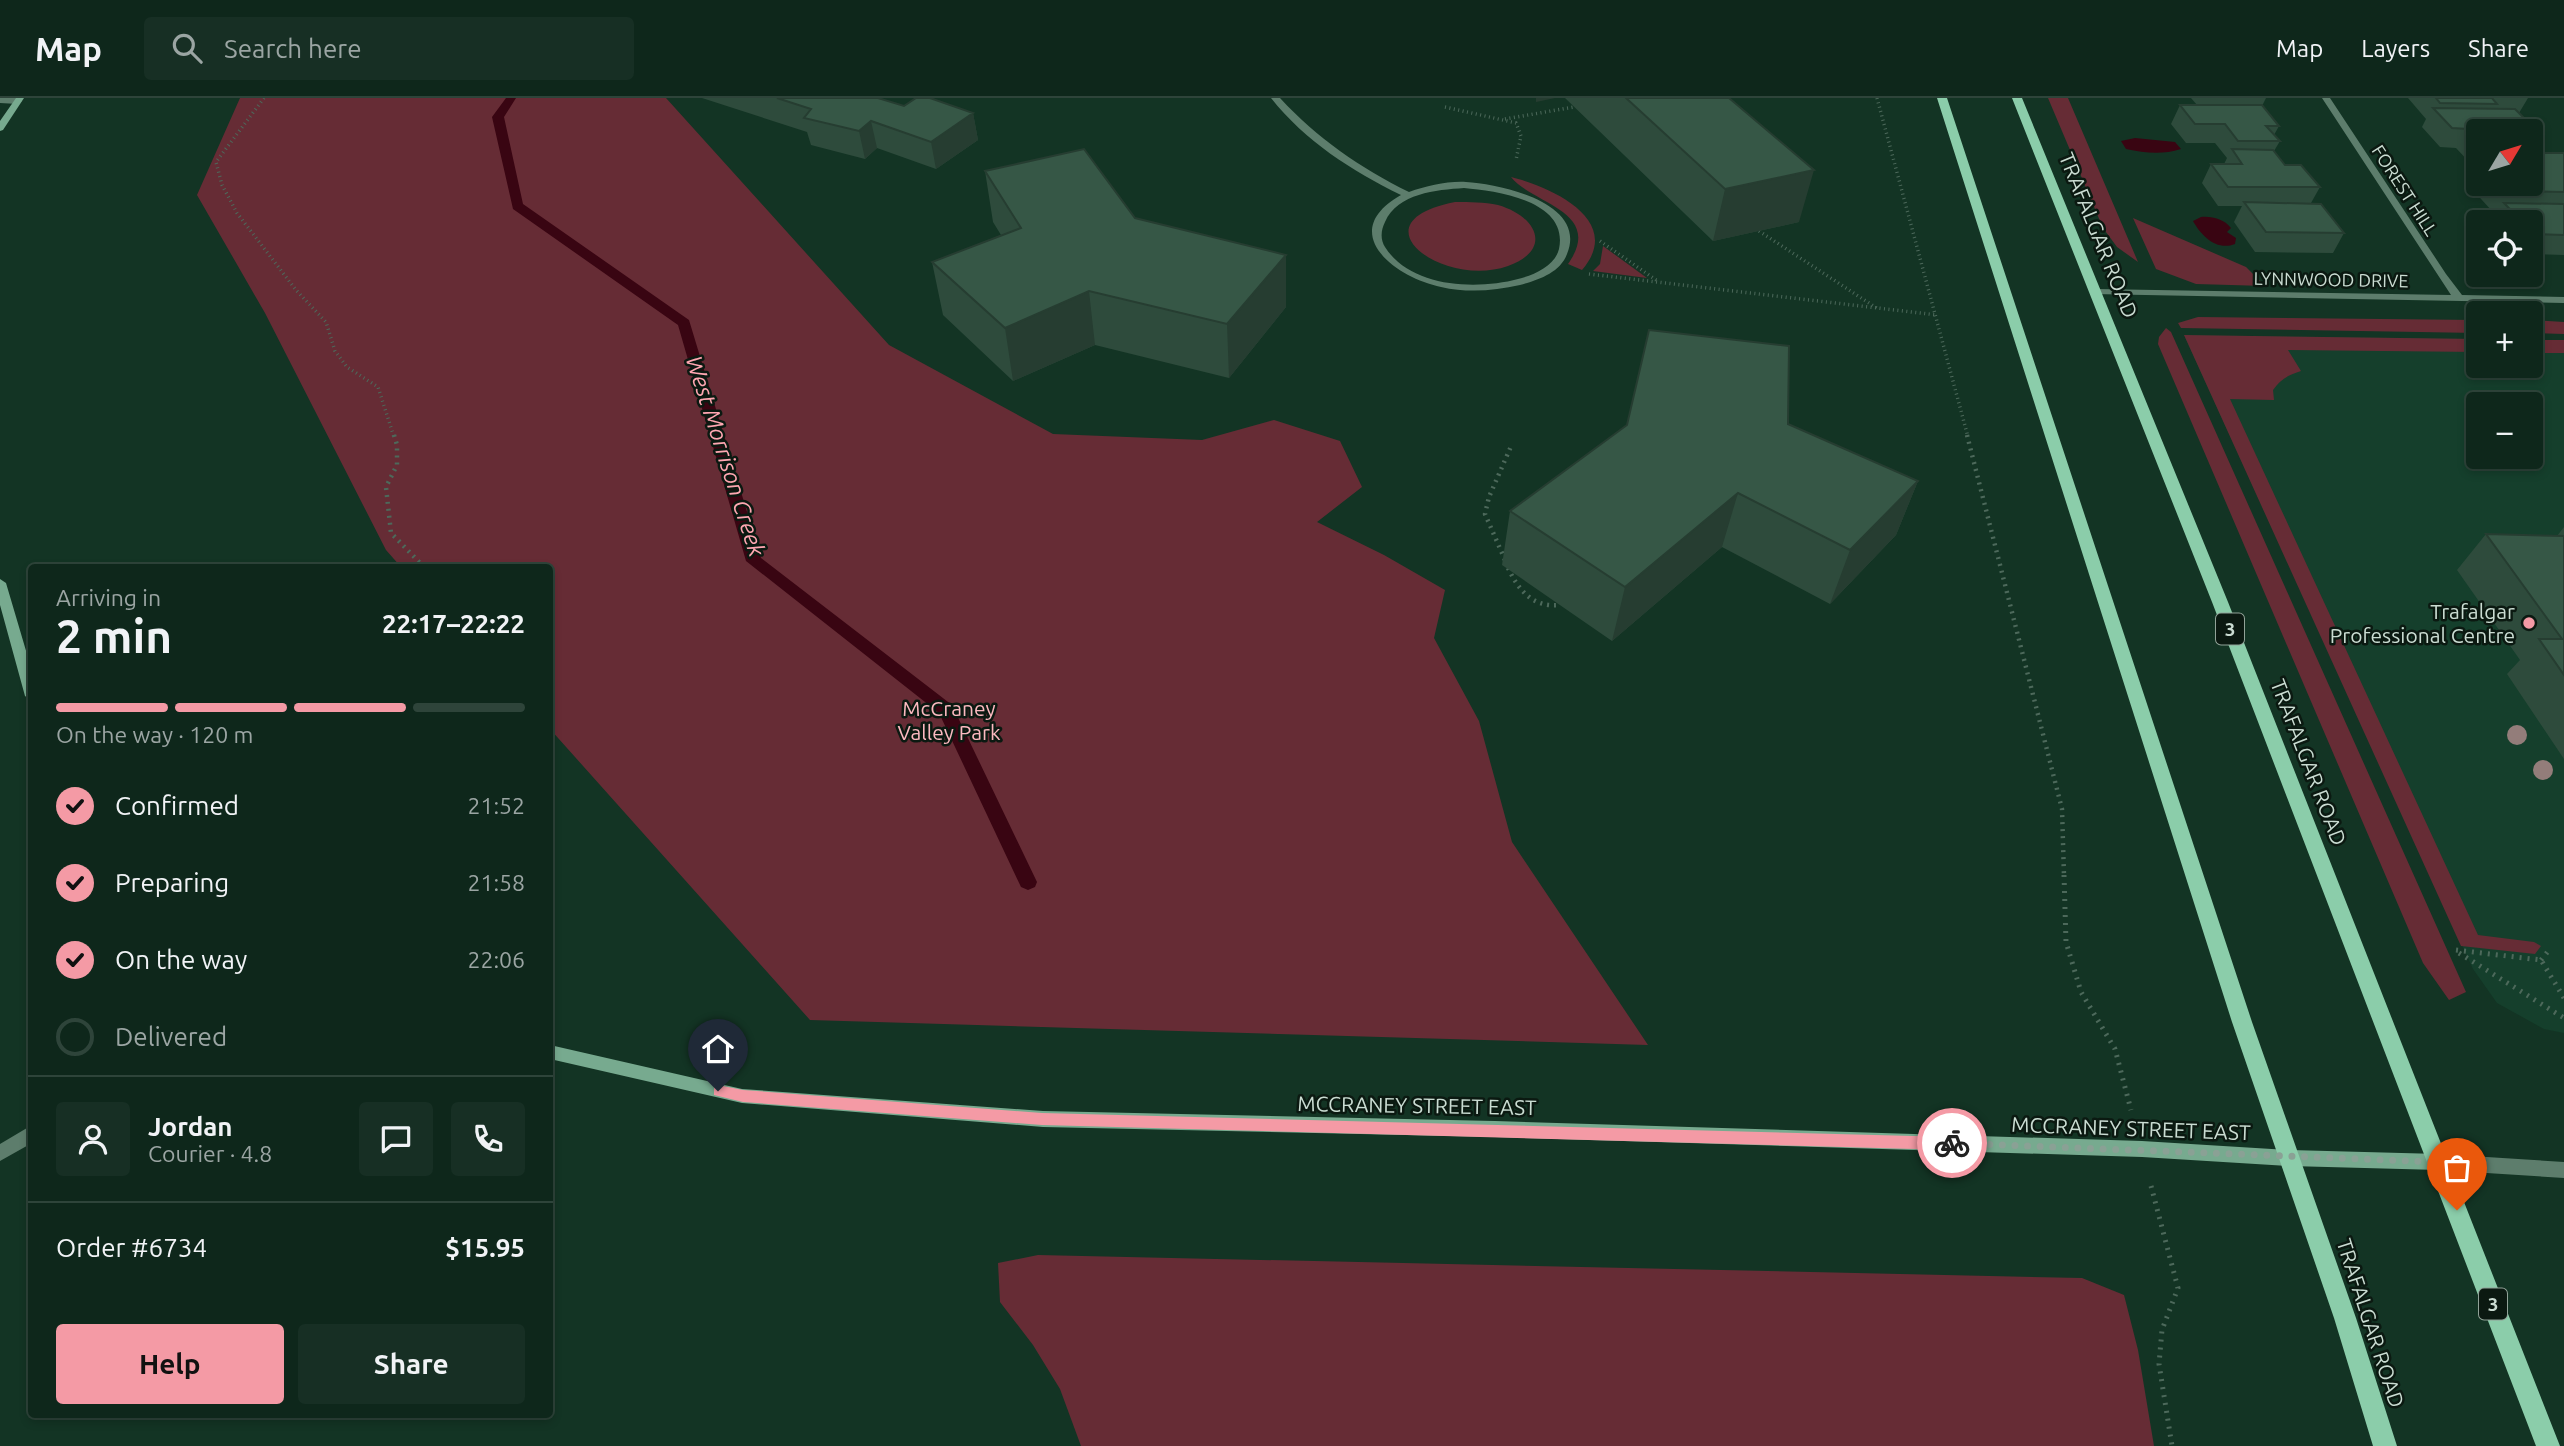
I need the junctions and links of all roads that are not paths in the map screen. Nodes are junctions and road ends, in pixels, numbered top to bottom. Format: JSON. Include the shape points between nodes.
{"nodes":[{"id":1,"x":1275,"y":98,"type":"edge"},
{"id":2,"x":1942,"y":98,"type":"edge"},
{"id":3,"x":2017,"y":98,"type":"edge"},
{"id":4,"x":2326,"y":98,"type":"edge"},
{"id":5,"x":19,"y":99,"type":"edge"},
{"id":6,"x":0,"y":100,"type":"edge"},
{"id":7,"x":0,"y":128,"type":"edge"},
{"id":8,"x":1408,"y":195,"type":"junction"},
{"id":9,"x":2097,"y":292,"type":"junction"},
{"id":10,"x":2459,"y":298,"type":"junction"},
{"id":11,"x":2564,"y":300,"type":"edge"},
{"id":12,"x":0,"y":583,"type":"edge"},
{"id":13,"x":28,"y":682,"type":"edge"},
{"id":14,"x":553,"y":1053,"type":"edge"},
{"id":15,"x":28,"y":1136,"type":"edge"},
{"id":16,"x":0,"y":1153,"type":"edge"},
{"id":17,"x":2290,"y":1158,"type":"junction"},
{"id":18,"x":2439,"y":1162,"type":"junction"},
{"id":19,"x":2564,"y":1170,"type":"edge"},
{"id":20,"x":2385,"y":1446,"type":"edge"},
{"id":21,"x":2548,"y":1446,"type":"edge"}],
"edges":[{"from":1,"to":8,"type":"street","via":[[1296,122],[1340,157]]},
{"from":2,"to":17,"type":"main road","name":"TRAFALGAR ROAD"},
{"from":3,"to":9,"type":"main road","name":"TRAFALGAR ROAD","number":"3"},
{"from":4,"to":10,"type":"street","name":"FOREST HILL"},
{"from":5,"to":6,"type":"street"},
{"from":5,"to":7,"type":"street"},
{"from":8,"to":8,"type":"street","via":[[1381,215],[1376,232],[1381,248],[1396,264],[1420,277],[1450,285],[1497,287],[1541,274],[1562,255],[1567,240],[1557,219],[1535,201],[1513,192],[1464,185]]},
{"from":9,"to":10,"type":"street","name":"LYNNWOOD DRIVE"},
{"from":9,"to":18,"type":"main road","name":"TRAFALGAR ROAD","number":"3"},
{"from":10,"to":11,"type":"street","name":"LYNNWOOD DRIVE"},
{"from":12,"to":13,"type":"street"},
{"from":14,"to":17,"type":"street","name":"MCCRANEY STREET EAST","via":[[743,1096],[1042,1119],[2141,1149]]},
{"from":15,"to":16,"type":"street"},
{"from":17,"to":18,"type":"street","name":"MCCRANEY STREET EAST"},
{"from":17,"to":20,"type":"main road","name":"TRAFALGAR ROAD"},
{"from":18,"to":19,"type":"street"},
{"from":18,"to":21,"type":"main road","name":"TRAFALGAR ROAD","number":"3"}]}
